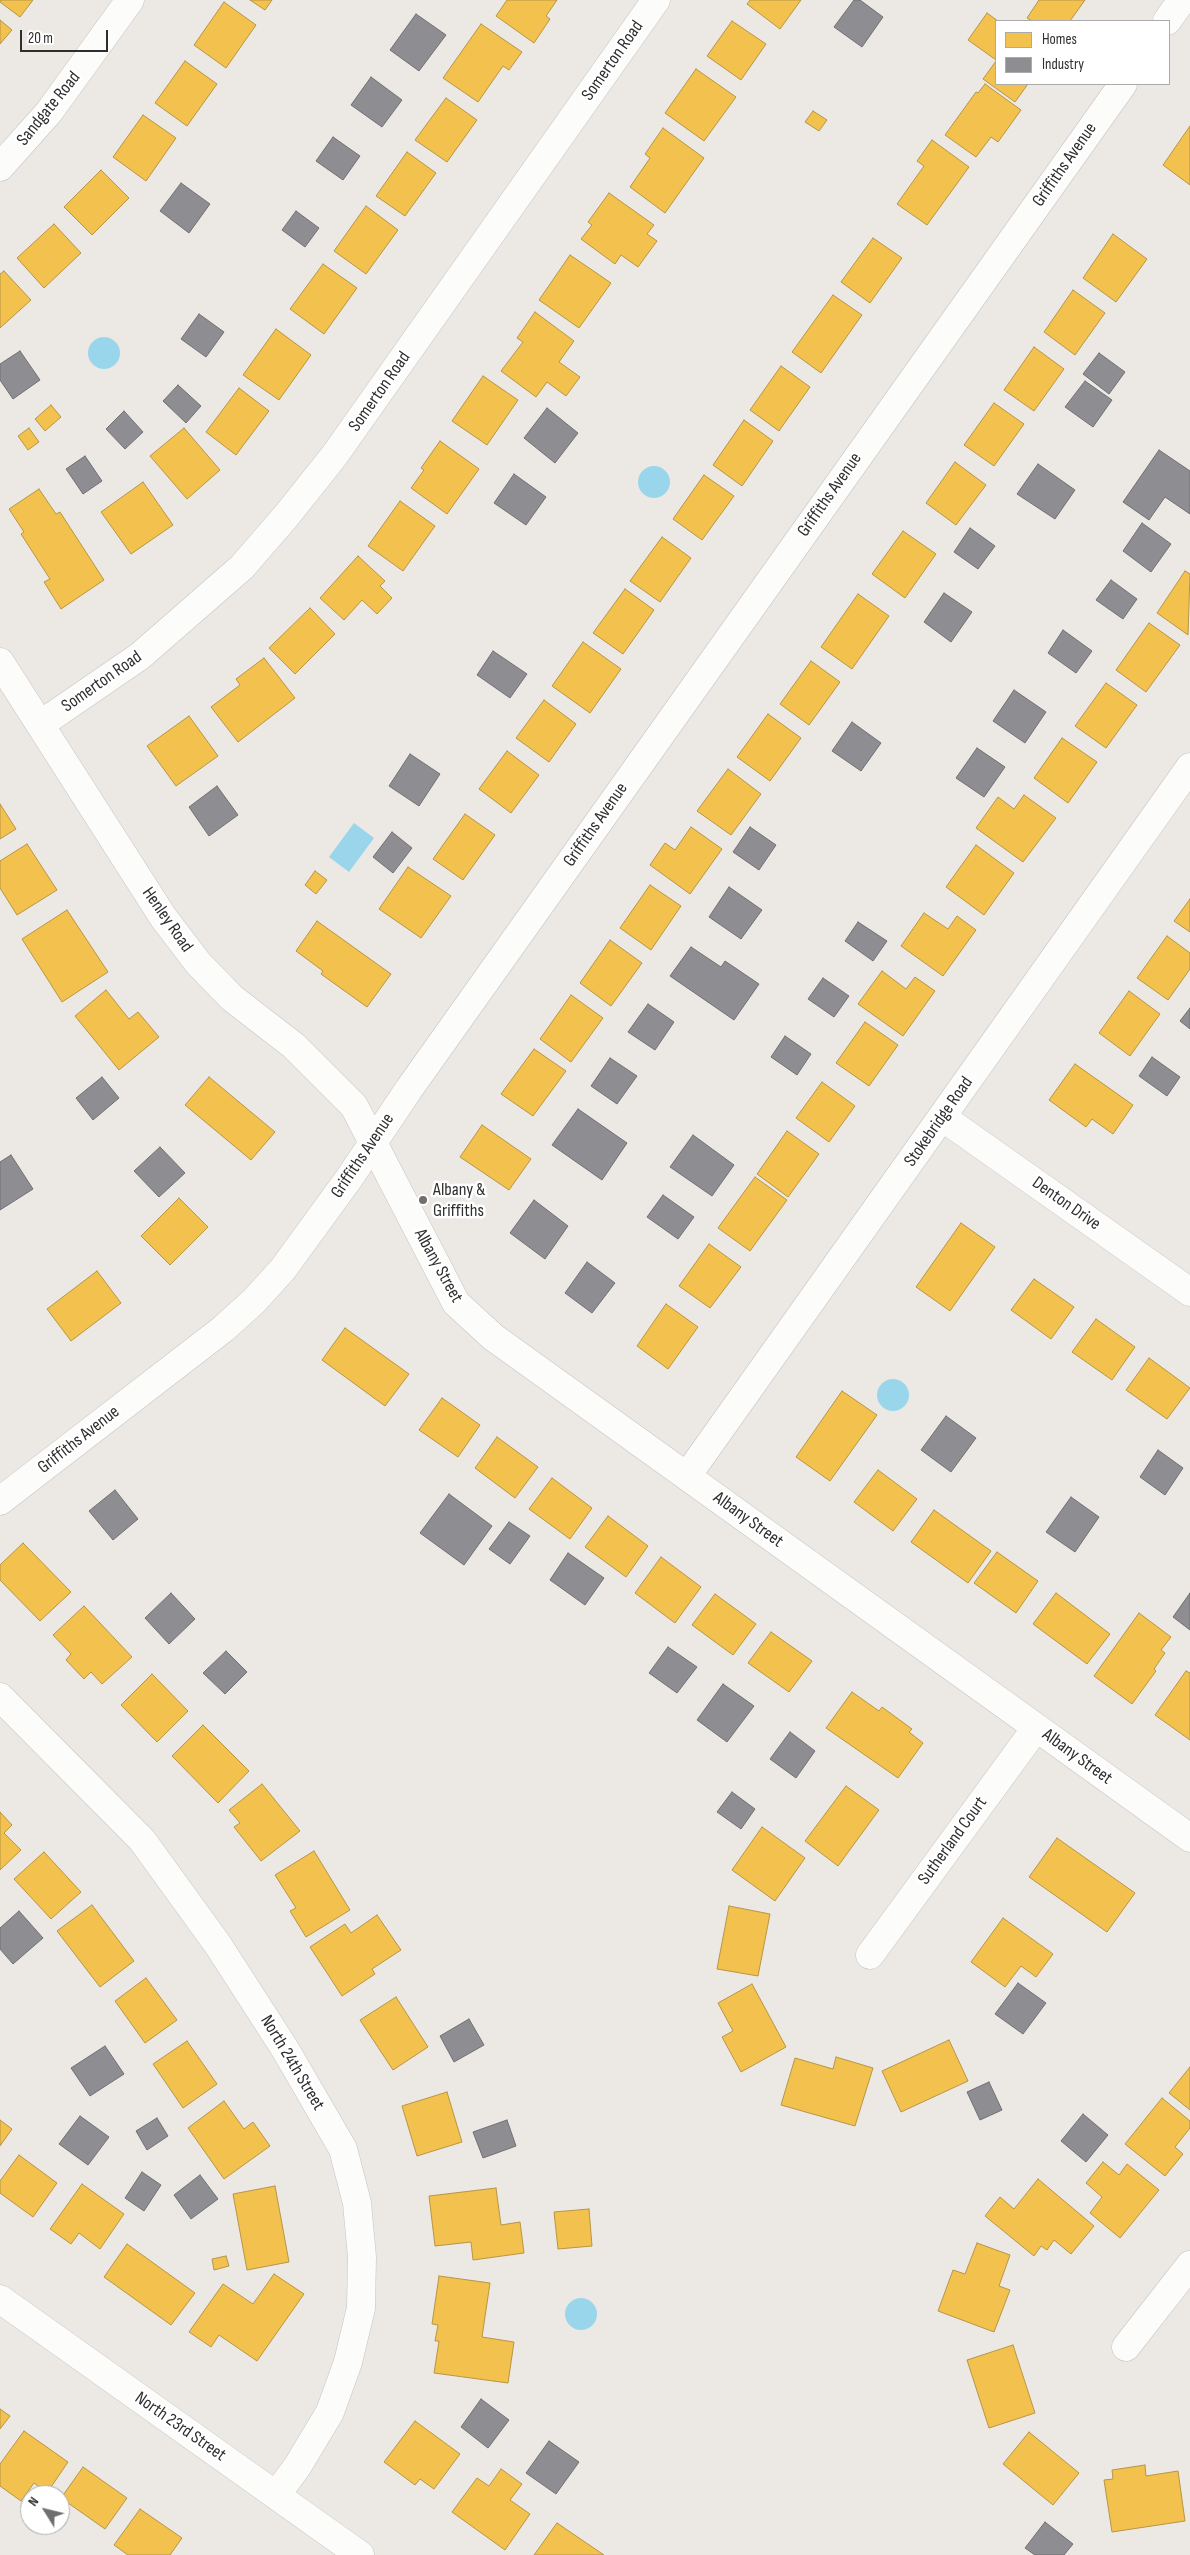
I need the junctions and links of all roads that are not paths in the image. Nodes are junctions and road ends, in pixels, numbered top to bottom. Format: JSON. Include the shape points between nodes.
{"nodes":[{"id":1,"x":130,"y":0,"type":"edge"},
{"id":2,"x":656,"y":0,"type":"edge"},
{"id":3,"x":1182,"y":0,"type":"edge"},
{"id":4,"x":1168,"y":20,"type":"edge"},
{"id":5,"x":1122,"y":85,"type":"edge"},
{"id":6,"x":0,"y":167,"type":"edge"},
{"id":7,"x":0,"y":662,"type":"edge"},
{"id":8,"x":41,"y":724,"type":"junction"},
{"id":9,"x":1190,"y":767,"type":"edge"},
{"id":10,"x":942,"y":1117,"type":"junction"},
{"id":11,"x":373,"y":1143,"type":"junction"},
{"id":12,"x":1190,"y":1292,"type":"edge"},
{"id":13,"x":687,"y":1476,"type":"junction"},
{"id":14,"x":0,"y":1501,"type":"edge"},
{"id":15,"x":0,"y":1697,"type":"edge"},
{"id":16,"x":1036,"y":1728,"type":"junction"},
{"id":17,"x":1190,"y":1838,"type":"edge"},
{"id":18,"x":870,"y":1955,"type":"dead end"},
{"id":19,"x":1190,"y":2265,"type":"edge"},
{"id":20,"x":0,"y":2299,"type":"edge"},
{"id":21,"x":1126,"y":2347,"type":"dead end"},
{"id":22,"x":276,"y":2495,"type":"junction"},
{"id":23,"x":360,"y":2555,"type":"edge"}],
"edges":[{"from":1,"to":6,"type":"street","name":"Sandgate Road","via":[[49,112]]},
{"from":2,"to":8,"type":"street","name":"Somerton Road","via":[[334,456],[287,515],[242,567],[140,656]]},
{"from":3,"to":4,"type":"street"},
{"from":5,"to":11,"type":"street","name":"Griffiths Avenue"},
{"from":7,"to":8,"type":"street","name":"Henley Road"},
{"from":8,"to":11,"type":"street","name":"Henley Road","via":[[163,917],[198,963],[232,998],[294,1046],[345,1095]]},
{"from":9,"to":10,"type":"street","name":"Stokebridge Road"},
{"from":10,"to":12,"type":"street","name":"Denton Drive"},
{"from":10,"to":13,"type":"street","name":"Stokebridge Road"},
{"from":11,"to":13,"type":"street","name":"Albany Street","via":[[456,1304],[493,1337]]},
{"from":11,"to":14,"type":"street","name":"Griffiths Avenue","via":[[283,1269],[254,1301]]},
{"from":13,"to":16,"type":"street","name":"Albany Street"},
{"from":15,"to":22,"type":"street","name":"North 24th Street","via":[[142,1840],[218,1945],[280,2041],[343,2149],[357,2203],[362,2257],[361,2308],[348,2362],[330,2412]]},
{"from":16,"to":17,"type":"street","name":"Albany Street"},
{"from":16,"to":18,"type":"street","name":"Sutherland Court"},
{"from":19,"to":21,"type":"street"},
{"from":20,"to":22,"type":"street","name":"North 23rd Street"},
{"from":22,"to":23,"type":"street","name":"North 23rd Street"}]}
